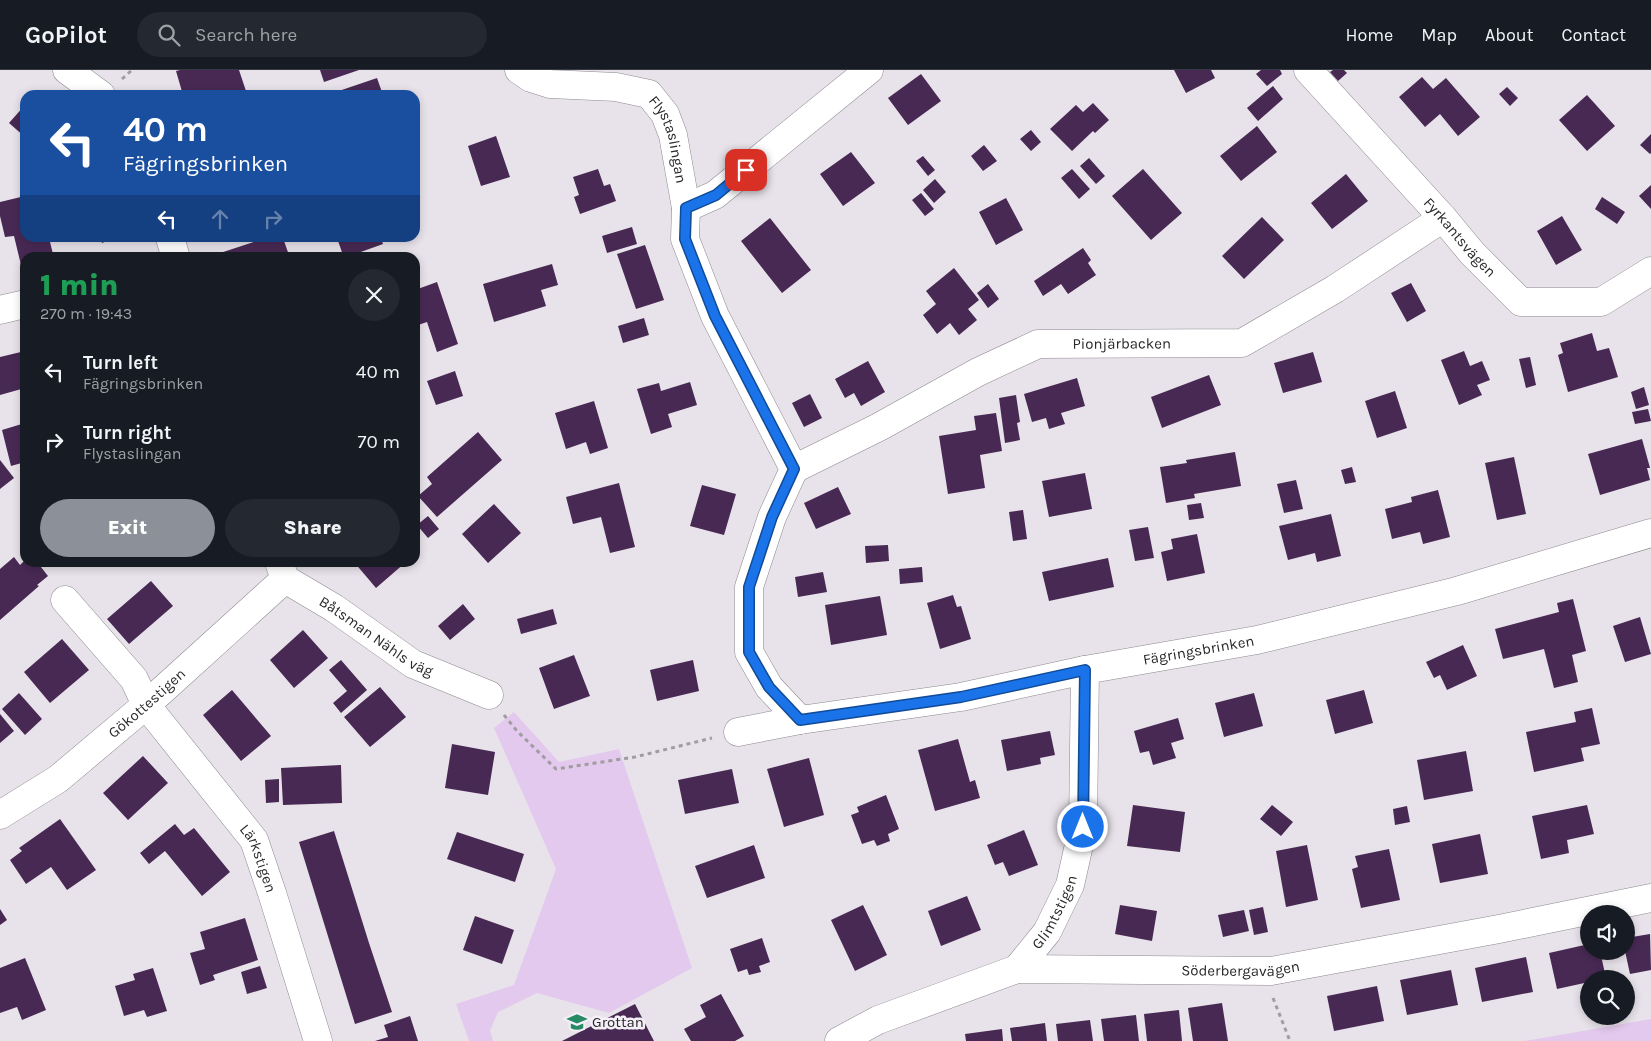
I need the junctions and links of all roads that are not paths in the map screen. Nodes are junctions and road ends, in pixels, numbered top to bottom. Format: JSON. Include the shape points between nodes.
{"nodes":[{"id":1,"x":67,"y":70,"type":"edge"},
{"id":2,"x":519,"y":70,"type":"edge"},
{"id":3,"x":869,"y":70,"type":"edge"},
{"id":4,"x":1308,"y":70,"type":"edge"},
{"id":5,"x":94,"y":90,"type":"edge"},
{"id":6,"x":686,"y":208,"type":"junction"},
{"id":7,"x":1443,"y":218,"type":"junction"},
{"id":8,"x":1651,"y":271,"type":"edge"},
{"id":9,"x":20,"y":305,"type":"edge"},
{"id":10,"x":0,"y":310,"type":"edge"},
{"id":11,"x":794,"y":469,"type":"junction"},
{"id":12,"x":1651,"y":533,"type":"edge"},
{"id":13,"x":282,"y":571,"type":"edge"},
{"id":14,"x":65,"y":600,"type":"dead end"},
{"id":15,"x":1085,"y":670,"type":"junction"},
{"id":16,"x":488,"y":695,"type":"road end"},
{"id":17,"x":146,"y":704,"type":"junction"},
{"id":18,"x":800,"y":720,"type":"junction"},
{"id":19,"x":738,"y":732,"type":"road end"},
{"id":20,"x":0,"y":815,"type":"edge"},
{"id":21,"x":1651,"y":898,"type":"edge"},
{"id":22,"x":1017,"y":969,"type":"junction"},
{"id":23,"x":318,"y":1041,"type":"edge"},
{"id":24,"x":839,"y":1041,"type":"edge"}],
"edges":[{"from":1,"to":5,"type":"street"},
{"from":2,"to":6,"type":"street","name":"Flystaslingan","via":[[550,84],[616,87],[649,94],[665,114],[673,135]]},
{"from":3,"to":6,"type":"street","via":[[716,195]]},
{"from":4,"to":7,"type":"street","name":"Fyrkantsvägen"},
{"from":6,"to":11,"type":"street","name":"Flystaslingan","via":[[685,239],[715,316]]},
{"from":7,"to":8,"type":"street","name":"Fyrkantsvägen","via":[[1472,253],[1521,302],[1600,302]]},
{"from":7,"to":11,"type":"street","name":"Pionjärbacken","via":[[1335,288],[1242,342],[1038,344]]},
{"from":9,"to":10,"type":"street"},
{"from":11,"to":18,"type":"street","via":[[772,517],[749,587],[749,652],[769,687]]},
{"from":12,"to":15,"type":"street","name":"Fägringsbrinken","via":[[1458,591],[1257,640]]},
{"from":13,"to":16,"type":"street","name":"Båtsman Nähls väg","via":[[413,664]]},
{"from":13,"to":17,"type":"street","name":"Gökottestigen"},
{"from":14,"to":17,"type":"street","name":"Lärkstigen","via":[[134,679]]},
{"from":15,"to":18,"type":"street","name":"Fägringsbrinken","via":[[961,697]]},
{"from":15,"to":22,"type":"street","name":"Glimtstigen","via":[[1083,827],[1070,885],[1047,932]]},
{"from":17,"to":20,"type":"street","name":"Gökottestigen","via":[[58,778]]},
{"from":17,"to":23,"type":"street","name":"Lärkstigen","via":[[254,840]]},
{"from":18,"to":19,"type":"street","name":"Fägringsbrinken"},
{"from":21,"to":22,"type":"street","name":"Söderbergavägen","via":[[1271,971]]},
{"from":22,"to":24,"type":"street","name":"Söderbergavägen","via":[[878,1020]]}]}
